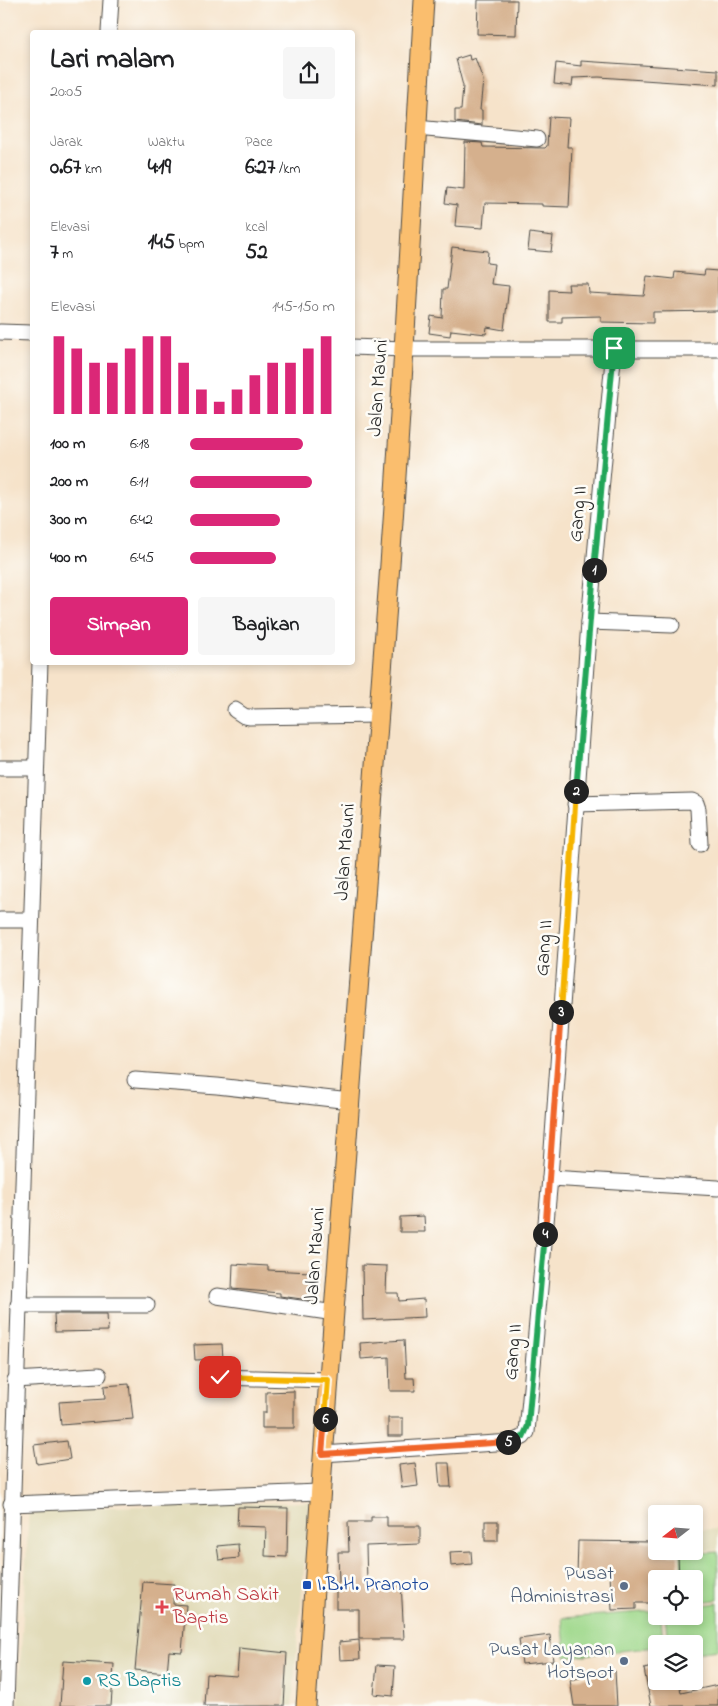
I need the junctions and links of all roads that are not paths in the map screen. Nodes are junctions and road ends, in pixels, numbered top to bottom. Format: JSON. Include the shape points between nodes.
{"nodes":[{"id":1,"x":111,"y":0,"type":"edge"},
{"id":2,"x":424,"y":0,"type":"edge"},
{"id":3,"x":109,"y":30,"type":"edge"},
{"id":4,"x":416,"y":128,"type":"junction"},
{"id":5,"x":537,"y":139,"type":"dead end"},
{"id":6,"x":0,"y":332,"type":"edge"},
{"id":7,"x":30,"y":333,"type":"edge"},
{"id":8,"x":355,"y":347,"type":"edge"},
{"id":9,"x":614,"y":348,"type":"junction"},
{"id":10,"x":404,"y":349,"type":"junction"},
{"id":11,"x":718,"y":349,"type":"edge"},
{"id":12,"x":589,"y":622,"type":"junction"},
{"id":13,"x":672,"y":624,"type":"dead end"},
{"id":14,"x":40,"y":665,"type":"edge"},
{"id":15,"x":235,"y":710,"type":"dead end"},
{"id":16,"x":378,"y":715,"type":"junction"},
{"id":17,"x":0,"y":768,"type":"edge"},
{"id":18,"x":36,"y":768,"type":"junction"},
{"id":19,"x":575,"y":804,"type":"junction"},
{"id":20,"x":700,"y":844,"type":"dead end"},
{"id":21,"x":0,"y":920,"type":"edge"},
{"id":22,"x":30,"y":920,"type":"junction"},
{"id":23,"x":135,"y":1080,"type":"dead end"},
{"id":24,"x":350,"y":1101,"type":"junction"},
{"id":25,"x":550,"y":1178,"type":"junction"},
{"id":26,"x":718,"y":1188,"type":"edge"},
{"id":27,"x":217,"y":1296,"type":"dead end"},
{"id":28,"x":18,"y":1305,"type":"junction"},
{"id":29,"x":147,"y":1305,"type":"dead end"},
{"id":30,"x":335,"y":1313,"type":"junction"},
{"id":31,"x":99,"y":1376,"type":"dead end"},
{"id":32,"x":220,"y":1377,"type":"dead end"},
{"id":33,"x":328,"y":1380,"type":"junction"},
{"id":34,"x":10,"y":1386,"type":"edge"},
{"id":35,"x":322,"y":1454,"type":"junction"},
{"id":36,"x":6,"y":1479,"type":"edge"},
{"id":37,"x":319,"y":1492,"type":"junction"},
{"id":38,"x":11,"y":1504,"type":"junction"},
{"id":39,"x":3,"y":1674,"type":"edge"},
{"id":40,"x":6,"y":1706,"type":"edge"},
{"id":41,"x":306,"y":1706,"type":"edge"}],
"edges":[{"from":1,"to":3,"type":"street"},
{"from":2,"to":4,"type":"main road","name":"Jalan Mauni"},
{"from":4,"to":5,"type":"street"},
{"from":4,"to":10,"type":"main road","name":"Jalan Mauni"},
{"from":6,"to":7,"type":"street"},
{"from":8,"to":10,"type":"street"},
{"from":9,"to":10,"type":"street"},
{"from":9,"to":11,"type":"street"},
{"from":9,"to":12,"type":"street","name":"Gang II"},
{"from":10,"to":16,"type":"main road","name":"Jalan Mauni"},
{"from":12,"to":13,"type":"street"},
{"from":12,"to":19,"type":"street","name":"Gang II"},
{"from":14,"to":18,"type":"street"},
{"from":15,"to":16,"type":"street","via":[[250,717]]},
{"from":16,"to":24,"type":"main road","name":"Jalan Mauni"},
{"from":17,"to":18,"type":"street"},
{"from":18,"to":22,"type":"street"},
{"from":19,"to":20,"type":"street","via":[[692,801],[698,808]]},
{"from":19,"to":25,"type":"street","name":"Gang II"},
{"from":21,"to":22,"type":"street"},
{"from":22,"to":28,"type":"street"},
{"from":23,"to":24,"type":"street"},
{"from":24,"to":30,"type":"main road","name":"Jalan Mauni"},
{"from":25,"to":26,"type":"street"},
{"from":25,"to":35,"type":"street","name":"Gang II","via":[[528,1426],[523,1437],[512,1442]]},
{"from":27,"to":30,"type":"street"},
{"from":28,"to":29,"type":"street"},
{"from":28,"to":34,"type":"street"},
{"from":30,"to":33,"type":"main road","name":"Jalan Mauni"},
{"from":31,"to":34,"type":"street"},
{"from":32,"to":33,"type":"street"},
{"from":33,"to":35,"type":"main road","name":"Jalan Mauni"},
{"from":34,"to":36,"type":"street"},
{"from":35,"to":37,"type":"main road","name":"Jalan Mauni"},
{"from":36,"to":38,"type":"street"},
{"from":37,"to":38,"type":"street"},
{"from":37,"to":41,"type":"main road","name":"Jalan Mauni"},
{"from":38,"to":39,"type":"street"},
{"from":39,"to":40,"type":"street"}]}
